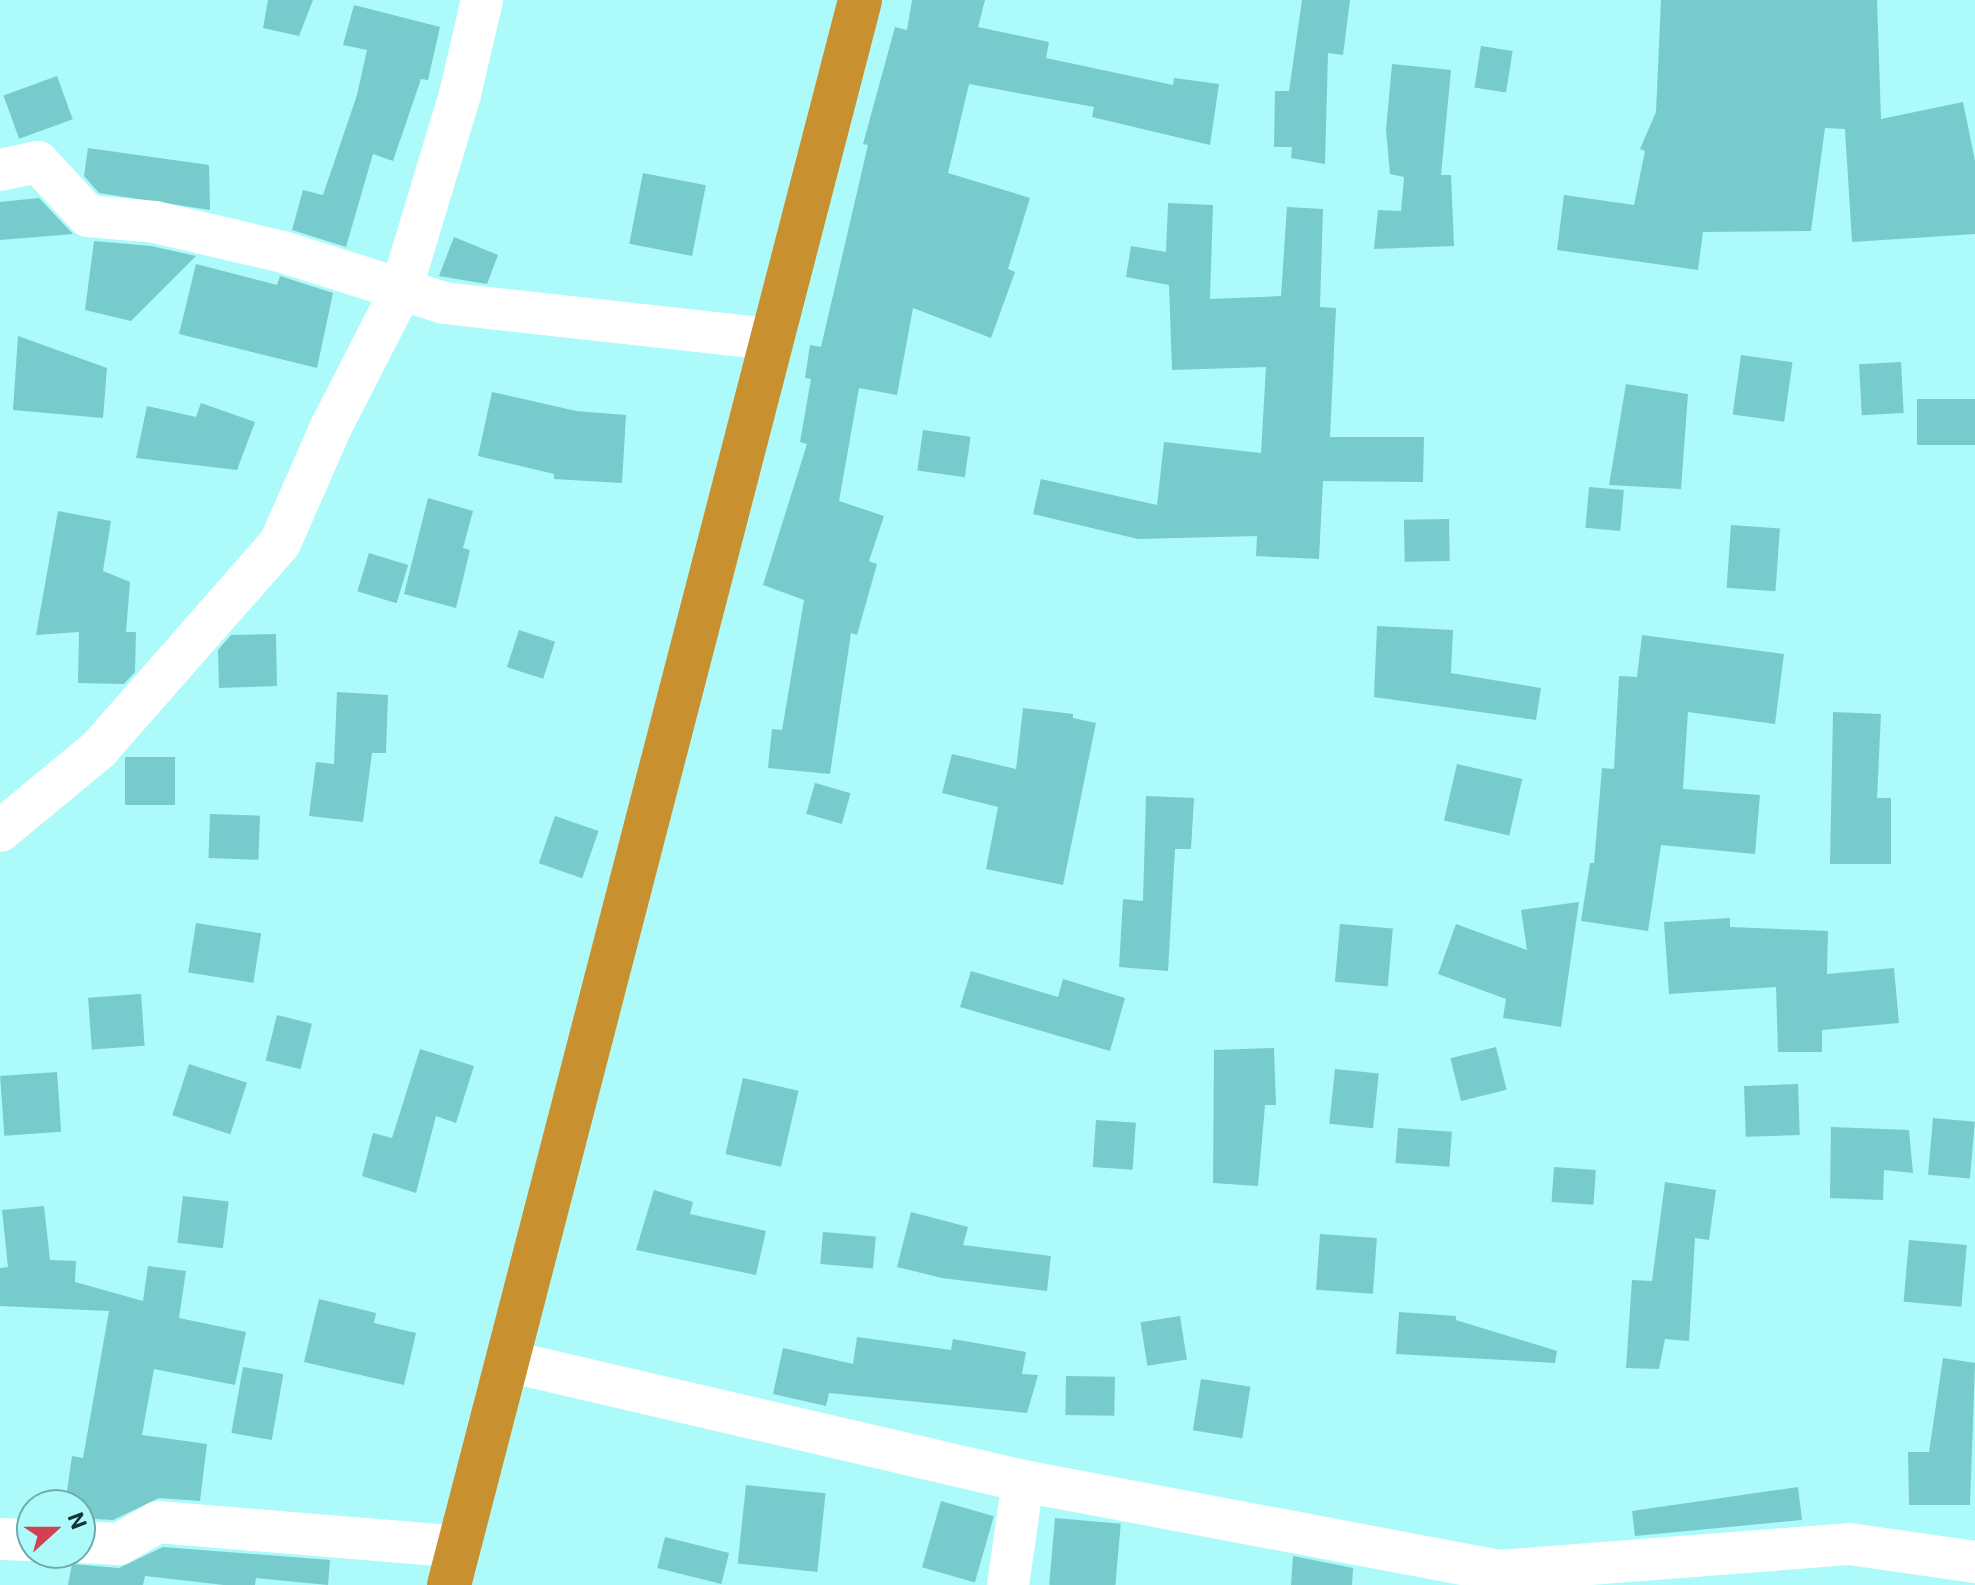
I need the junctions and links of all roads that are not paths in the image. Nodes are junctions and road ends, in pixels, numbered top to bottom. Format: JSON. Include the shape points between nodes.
{"nodes":[{"id":1,"x":482,"y":0,"type":"edge"},
{"id":2,"x":860,"y":0,"type":"edge"},
{"id":3,"x":0,"y":170,"type":"edge"},
{"id":4,"x":401,"y":290,"type":"junction"},
{"id":5,"x":772,"y":339,"type":"junction"},
{"id":6,"x":0,"y":831,"type":"edge"},
{"id":7,"x":507,"y":1361,"type":"junction"},
{"id":8,"x":1023,"y":1481,"type":"junction"},
{"id":9,"x":96,"y":1543,"type":"edge"},
{"id":10,"x":1975,"y":1562,"type":"edge"},
{"id":11,"x":454,"y":1566,"type":"edge"},
{"id":12,"x":1500,"y":1578,"type":"edge"},
{"id":13,"x":1008,"y":1585,"type":"edge"}],
"edges":[{"from":1,"to":4,"type":"street","via":[[460,94]]},
{"from":2,"to":5,"type":"highway"},
{"from":3,"to":4,"type":"street","via":[[38,162],[88,216],[155,222],[283,252]]},
{"from":4,"to":5,"type":"street","via":[[444,303]]},
{"from":4,"to":6,"type":"street","via":[[331,427],[280,543],[99,749]]},
{"from":5,"to":7,"type":"highway"},
{"from":7,"to":8,"type":"street"},
{"from":7,"to":11,"type":"highway"},
{"from":8,"to":12,"type":"street"},
{"from":8,"to":13,"type":"street"},
{"from":9,"to":11,"type":"street","via":[[119,1544],[158,1522]]},
{"from":10,"to":12,"type":"street","via":[[1849,1544]]}]}
